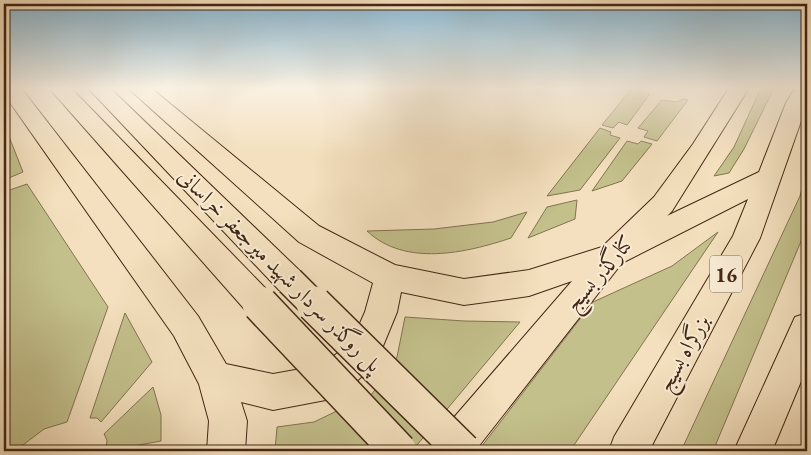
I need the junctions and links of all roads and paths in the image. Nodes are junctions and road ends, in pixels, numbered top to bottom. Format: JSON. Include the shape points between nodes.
{"nodes":[{"id":1,"x":26,"y":109,"type":"edge"},
{"id":2,"x":79,"y":109,"type":"edge"},
{"id":3,"x":119,"y":109,"type":"edge"},
{"id":4,"x":163,"y":109,"type":"edge"},
{"id":5,"x":726,"y":109,"type":"edge"},
{"id":6,"x":795,"y":109,"type":"edge"},
{"id":7,"x":770,"y":177,"type":"junction"},
{"id":8,"x":612,"y":255,"type":"junction"},
{"id":9,"x":389,"y":277,"type":"junction"},
{"id":10,"x":807,"y":328,"type":"edge"},
{"id":11,"x":215,"y":379,"type":"junction"},
{"id":12,"x":226,"y":451,"type":"edge"},
{"id":13,"x":399,"y":451,"type":"edge"},
{"id":14,"x":451,"y":451,"type":"edge"},
{"id":15,"x":463,"y":451,"type":"edge"},
{"id":16,"x":628,"y":451,"type":"edge"},
{"id":17,"x":753,"y":451,"type":"edge"}],
"edges":[{"from":1,"to":11,"type":"main road","via":[[186,326]]},
{"from":2,"to":13,"type":"main road","name":"پل روگذر سردار شهید میرجعفر خراسانی","bridge":true},
{"from":3,"to":15,"type":"main road","name":"پل روگذر سردار شهید میرجعفر خراسانی","bridge":true},
{"from":4,"to":9,"type":"main road","via":[[309,234]]},
{"from":5,"to":8,"type":"main road","name":"کنارگذر بسیج","via":[[663,204]]},
{"from":6,"to":7,"type":"main road","name":"بزرگراه بسیج","number":"16"},
{"from":7,"to":8,"type":"main road"},
{"from":7,"to":16,"type":"main road","name":"بزرگراه بسیج","number":"16","via":[[746,238]]},
{"from":8,"to":9,"type":"main road","via":[[529,284],[464,292]]},
{"from":8,"to":14,"type":"main road","name":"کنارگذر بسیج"},
{"from":9,"to":11,"type":"main road","via":[[381,312],[364,352],[331,381],[273,392]]},
{"from":10,"to":17,"type":"main road"},
{"from":11,"to":12,"type":"main road","via":[[228,421]]}]}
